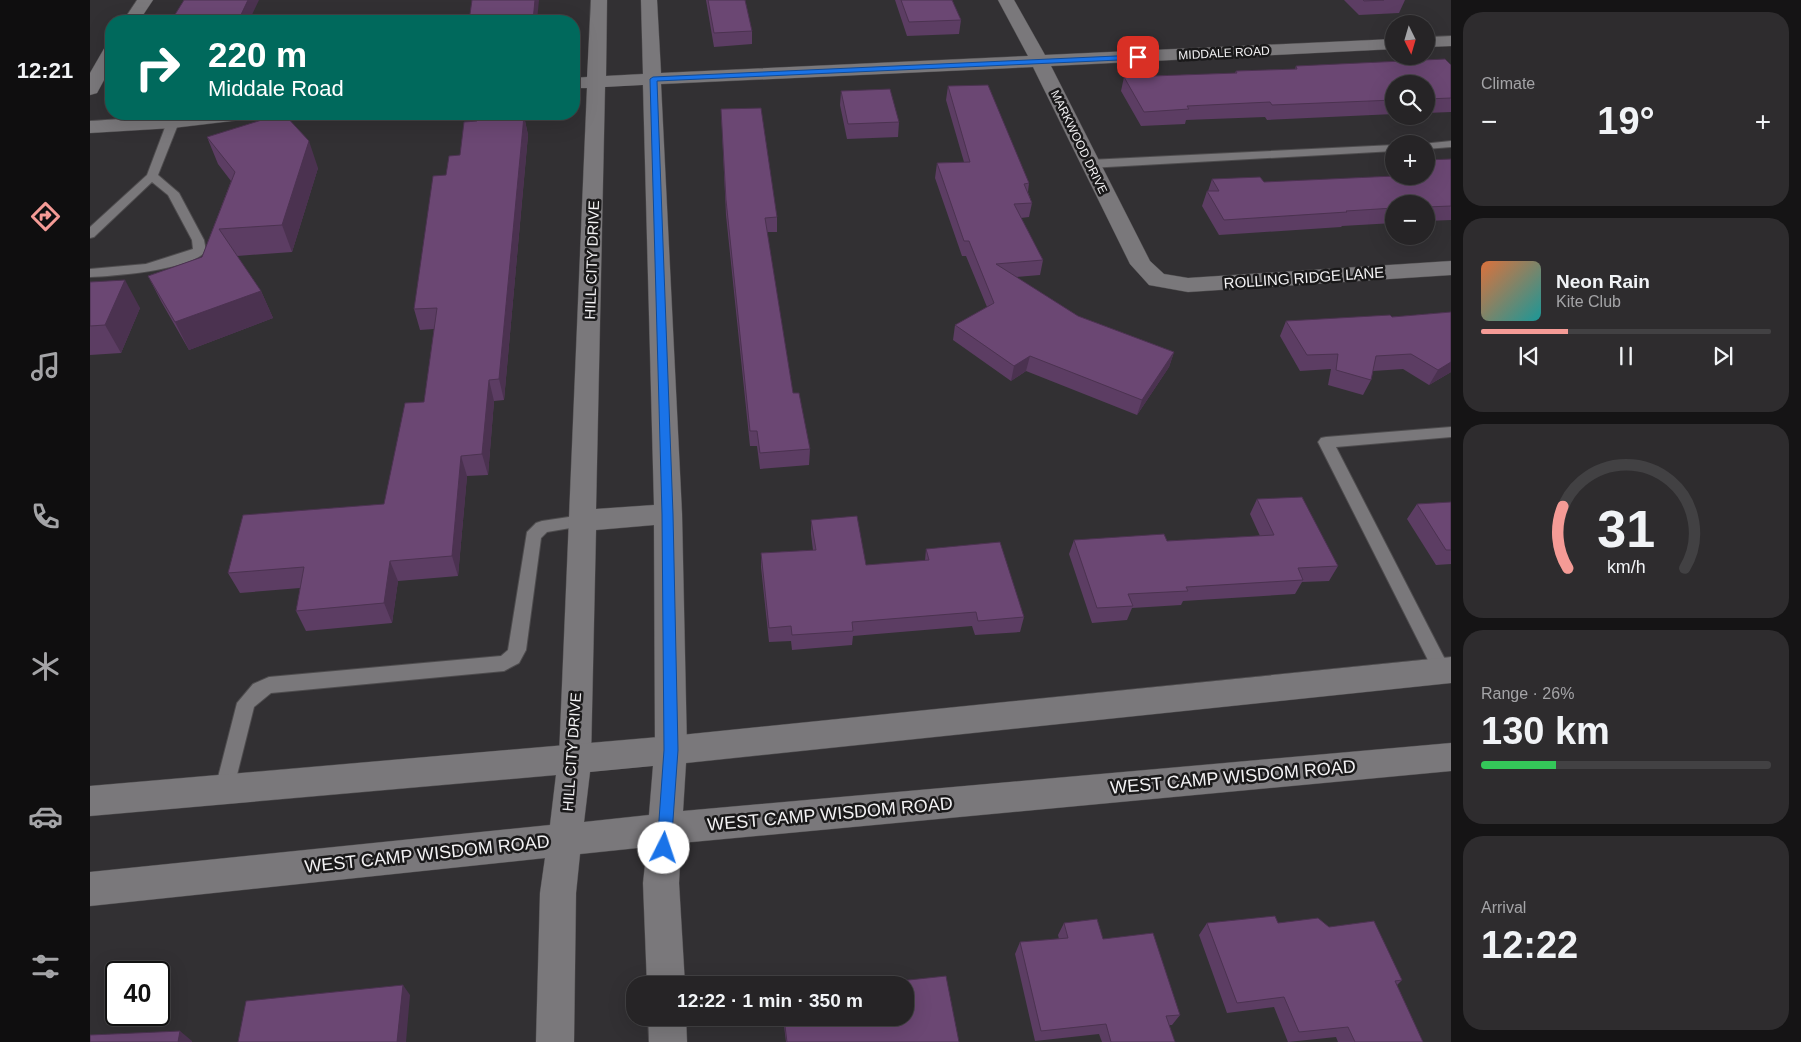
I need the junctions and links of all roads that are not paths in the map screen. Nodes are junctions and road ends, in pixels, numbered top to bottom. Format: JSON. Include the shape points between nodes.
{"nodes":[{"id":1,"x":145,"y":0,"type":"edge"},
{"id":2,"x":599,"y":0,"type":"edge"},
{"id":3,"x":649,"y":0,"type":"edge"},
{"id":4,"x":1006,"y":0,"type":"edge"},
{"id":5,"x":135,"y":15,"type":"edge"},
{"id":6,"x":1451,"y":41,"type":"edge"},
{"id":7,"x":1435,"y":42,"type":"edge"},
{"id":8,"x":1385,"y":44,"type":"edge"},
{"id":9,"x":105,"y":50,"type":"edge"},
{"id":10,"x":1040,"y":62,"type":"junction"},
{"id":11,"x":653,"y":79,"type":"junction"},
{"id":12,"x":598,"y":82,"type":"junction"},
{"id":13,"x":580,"y":83,"type":"edge"},
{"id":14,"x":90,"y":89,"type":"edge"},
{"id":15,"x":190,"y":120,"type":"edge"},
{"id":16,"x":173,"y":122,"type":"junction"},
{"id":17,"x":90,"y":127,"type":"edge"},
{"id":18,"x":1451,"y":144,"type":"edge"},
{"id":19,"x":1435,"y":145,"type":"edge"},
{"id":20,"x":1385,"y":148,"type":"edge"},
{"id":21,"x":1089,"y":164,"type":"junction"},
{"id":22,"x":152,"y":176,"type":"junction"},
{"id":23,"x":90,"y":234,"type":"edge"},
{"id":24,"x":1451,"y":268,"type":"edge"},
{"id":25,"x":90,"y":274,"type":"edge"},
{"id":26,"x":1157,"y":280,"type":"joint"},
{"id":27,"x":1451,"y":432,"type":"edge"},
{"id":28,"x":668,"y":514,"type":"junction"},
{"id":29,"x":582,"y":520,"type":"junction"},
{"id":30,"x":1446,"y":671,"type":"edge"},
{"id":31,"x":671,"y":750,"type":"junction"},
{"id":32,"x":575,"y":757,"type":"junction"},
{"id":33,"x":1451,"y":757,"type":"edge"},
{"id":34,"x":225,"y":789,"type":"junction"},
{"id":35,"x":90,"y":801,"type":"edge"},
{"id":36,"x":666,"y":830,"type":"junction"},
{"id":37,"x":565,"y":840,"type":"junction"},
{"id":38,"x":90,"y":889,"type":"edge"},
{"id":39,"x":666,"y":976,"type":"edge"},
{"id":40,"x":667,"y":1026,"type":"edge"},
{"id":41,"x":555,"y":1042,"type":"edge"},
{"id":42,"x":668,"y":1042,"type":"edge"}],
"edges":[{"from":1,"to":5,"type":"street"},
{"from":2,"to":12,"type":"street","name":"HILL CITY DRIVE"},
{"from":3,"to":11,"type":"street"},
{"from":4,"to":10,"type":"street","name":"MARKWOOD DRIVE"},
{"from":6,"to":7,"type":"street"},
{"from":8,"to":10,"type":"street","name":"MIDDALE ROAD"},
{"from":9,"to":14,"type":"street"},
{"from":10,"to":11,"type":"street","name":"MIDDALE ROAD"},
{"from":10,"to":21,"type":"street","name":"MARKWOOD DRIVE"},
{"from":11,"to":12,"type":"street","name":"MIDDALE ROAD"},
{"from":11,"to":28,"type":"street"},
{"from":12,"to":13,"type":"street","name":"MIDDALE ROAD"},
{"from":12,"to":29,"type":"street","name":"HILL CITY DRIVE"},
{"from":15,"to":16,"type":"street"},
{"from":16,"to":17,"type":"street"},
{"from":16,"to":22,"type":"lane"},
{"from":18,"to":19,"type":"lane"},
{"from":20,"to":21,"type":"lane"},
{"from":21,"to":26,"type":"street","name":"MARKWOOD DRIVE","via":[[1141,264]]},
{"from":22,"to":23,"type":"lane"},
{"from":22,"to":25,"type":"lane","via":[[173,193],[198,240],[200,251],[178,262],[133,271]]},
{"from":24,"to":26,"type":"street","name":"ROLLING RIDGE LANE","via":[[1188,286]]},
{"from":27,"to":30,"type":"lane","via":[[1326,442]]},
{"from":28,"to":29,"type":"street"},
{"from":28,"to":31,"type":"street"},
{"from":29,"to":32,"type":"street","name":"HILL CITY DRIVE"},
{"from":29,"to":34,"type":"lane","via":[[542,527],[533,536],[517,650],[513,658],[504,664],[269,684],[246,703]]},
{"from":30,"to":31,"type":"street"},
{"from":31,"to":32,"type":"street"},
{"from":31,"to":36,"type":"street"},
{"from":32,"to":34,"type":"street"},
{"from":32,"to":37,"type":"street","name":"HILL CITY DRIVE"},
{"from":33,"to":36,"type":"street","name":"WEST CAMP WISDOM ROAD"},
{"from":34,"to":35,"type":"street"},
{"from":36,"to":37,"type":"street","name":"WEST CAMP WISDOM ROAD"},
{"from":36,"to":39,"type":"street","via":[[661,883]]},
{"from":37,"to":38,"type":"street","name":"WEST CAMP WISDOM ROAD"},
{"from":37,"to":41,"type":"street","name":"HILL CITY DRIVE","via":[[558,893]]},
{"from":40,"to":42,"type":"street"}]}
